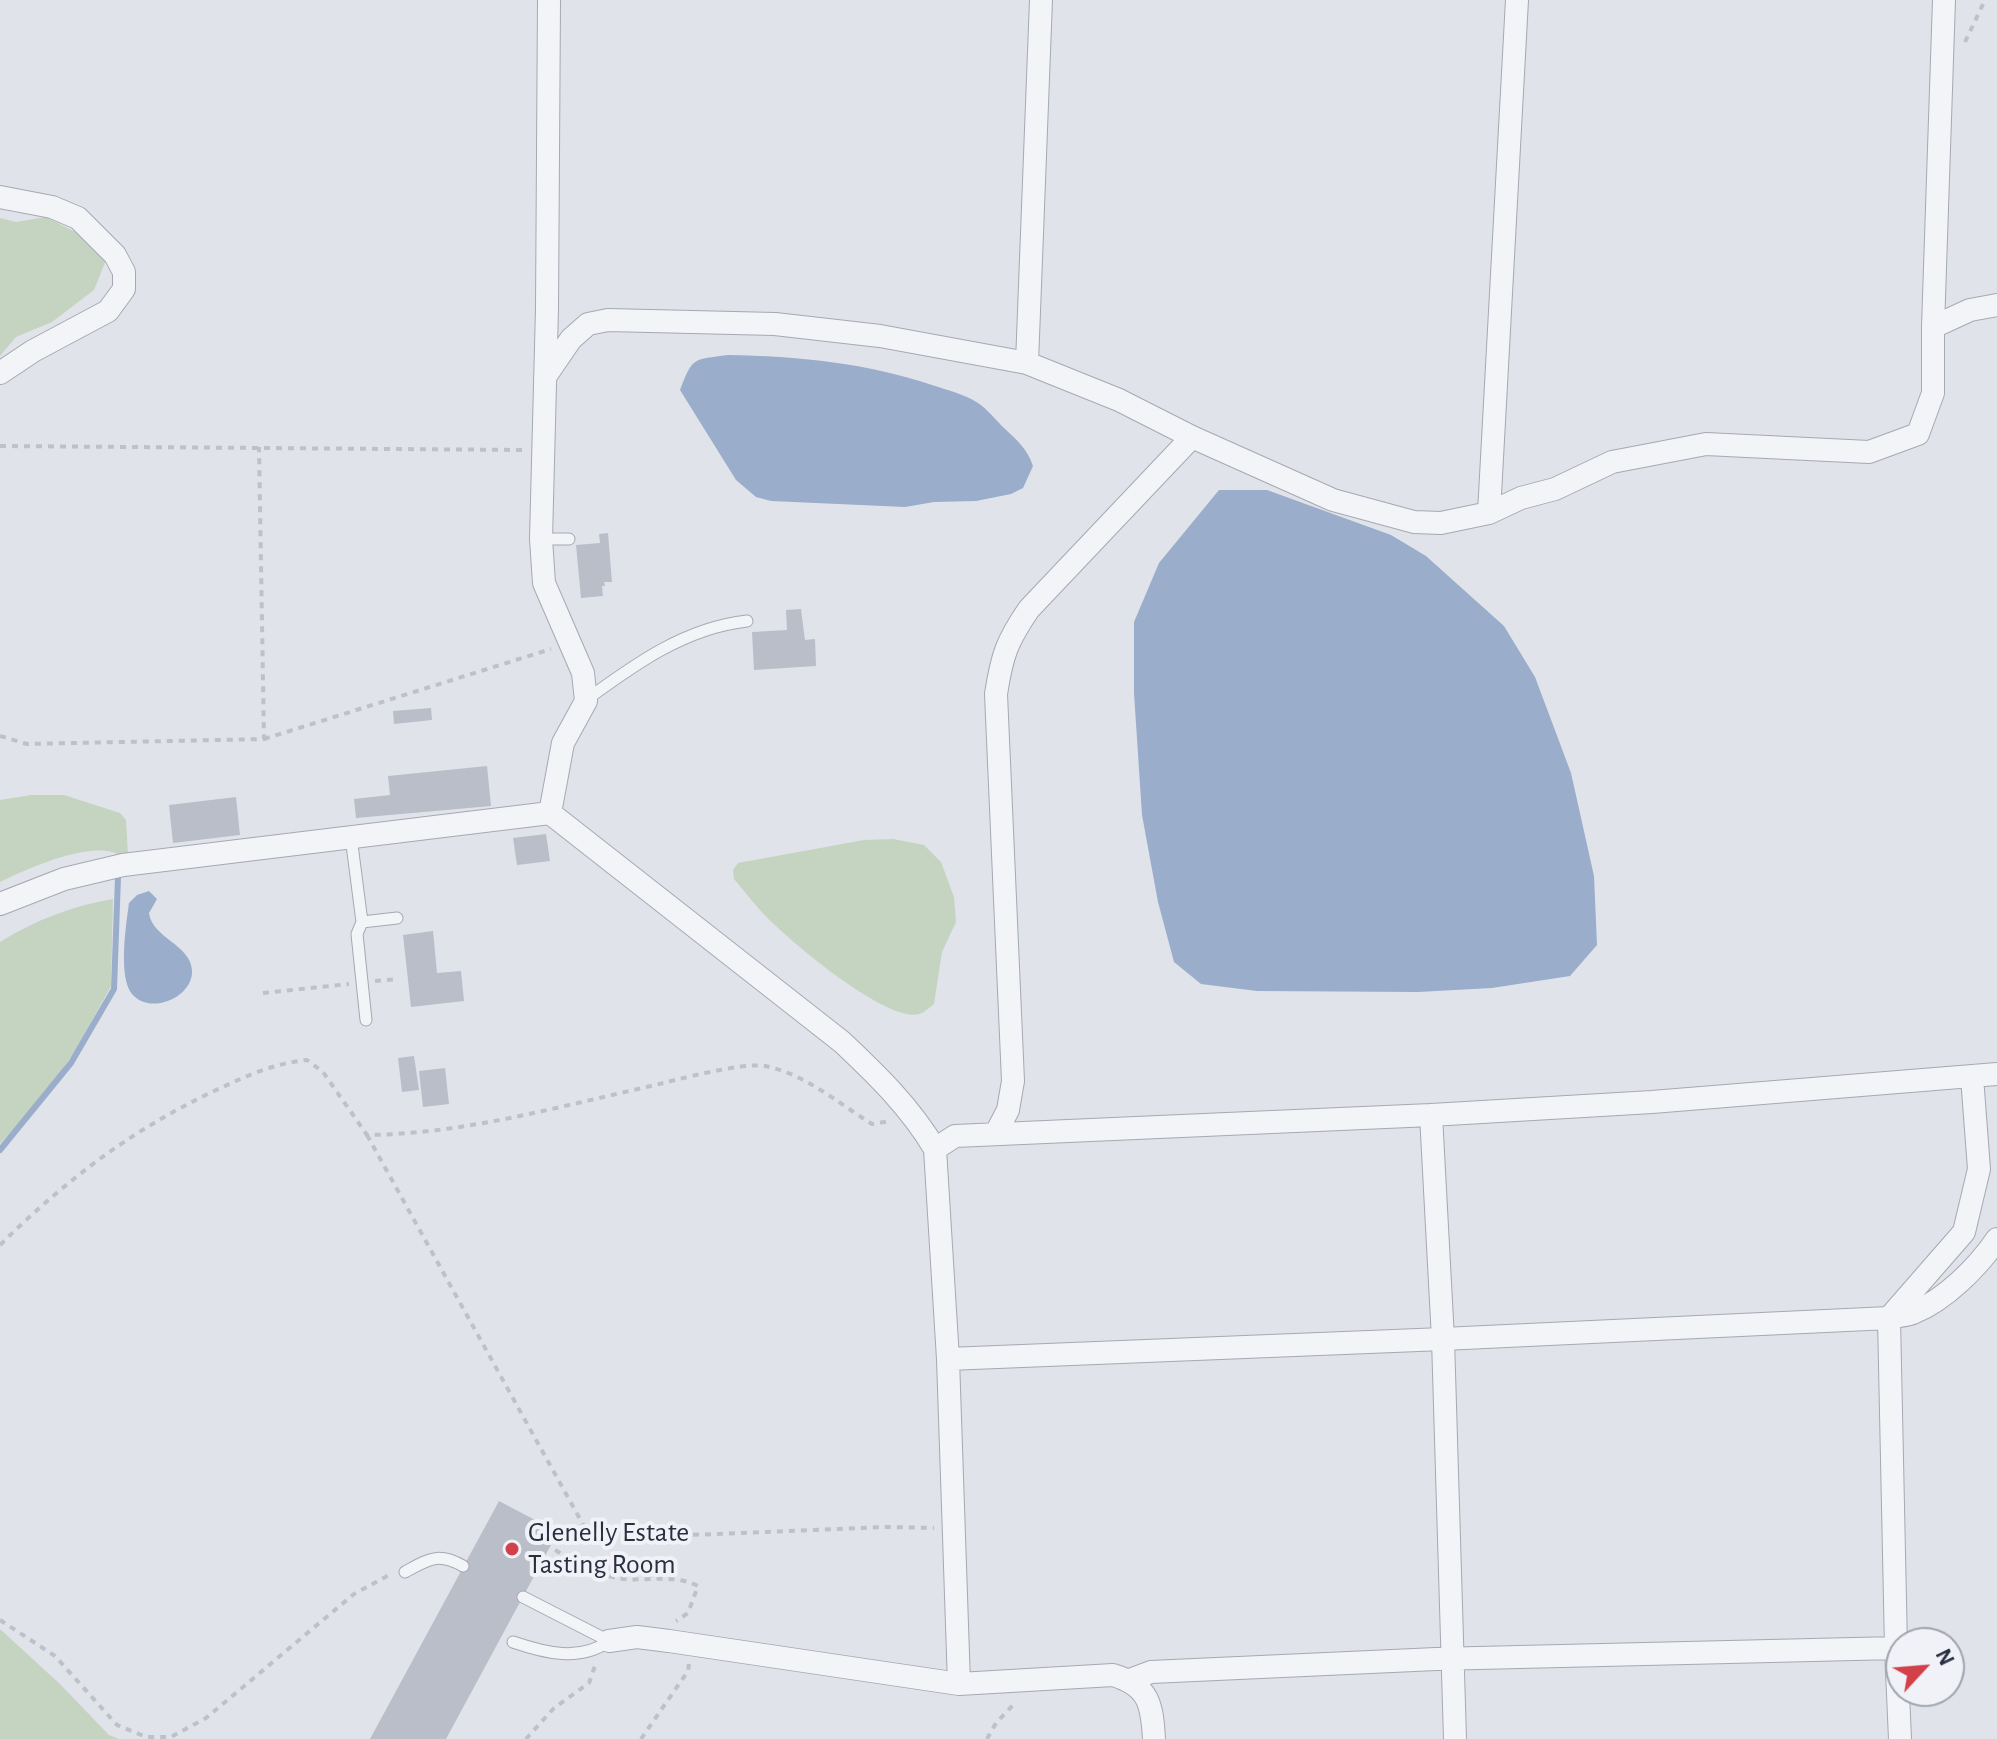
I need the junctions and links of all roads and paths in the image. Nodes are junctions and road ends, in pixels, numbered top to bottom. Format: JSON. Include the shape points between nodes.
{"nodes":[{"id":1,"x":549,"y":0,"type":"edge"},
{"id":2,"x":1041,"y":0,"type":"edge"},
{"id":3,"x":1517,"y":0,"type":"edge"},
{"id":4,"x":1944,"y":0,"type":"edge"},
{"id":5,"x":1985,"y":0,"type":"edge"},
{"id":6,"x":1942,"y":63,"type":"junction"},
{"id":7,"x":0,"y":197,"type":"edge"},
{"id":8,"x":1997,"y":305,"type":"edge"},
{"id":9,"x":547,"y":308,"type":"junction"},
{"id":10,"x":588,"y":324,"type":"junction"},
{"id":11,"x":1933,"y":327,"type":"junction"},
{"id":12,"x":1027,"y":363,"type":"junction"},
{"id":13,"x":0,"y":373,"type":"edge"},
{"id":14,"x":545,"y":378,"type":"junction"},
{"id":15,"x":1192,"y":437,"type":"junction"},
{"id":16,"x":0,"y":446,"type":"edge"},
{"id":17,"x":259,"y":447,"type":"junction"},
{"id":18,"x":543,"y":449,"type":"junction"},
{"id":19,"x":1489,"y":513,"type":"junction"},
{"id":20,"x":541,"y":539,"type":"junction"},
{"id":21,"x":569,"y":539,"type":"dead end"},
{"id":22,"x":747,"y":621,"type":"dead end"},
{"id":23,"x":568,"y":643,"type":"junction"},
{"id":24,"x":586,"y":701,"type":"junction"},
{"id":25,"x":0,"y":736,"type":"edge"},
{"id":26,"x":264,"y":739,"type":"junction"},
{"id":27,"x":550,"y":813,"type":"junction"},
{"id":28,"x":351,"y":837,"type":"junction"},
{"id":29,"x":0,"y":904,"type":"edge"},
{"id":30,"x":397,"y":918,"type":"dead end"},
{"id":31,"x":362,"y":922,"type":"junction"},
{"id":32,"x":398,"y":979,"type":"dead end"},
{"id":33,"x":369,"y":982,"type":"dead end"},
{"id":34,"x":353,"y":984,"type":"dead end"},
{"id":35,"x":263,"y":993,"type":"dead end"},
{"id":36,"x":366,"y":1020,"type":"dead end"},
{"id":37,"x":1997,"y":1074,"type":"edge"},
{"id":38,"x":1972,"y":1077,"type":"junction"},
{"id":39,"x":1431,"y":1115,"type":"junction"},
{"id":40,"x":917,"y":1118,"type":"junction"},
{"id":41,"x":996,"y":1133,"type":"junction"},
{"id":42,"x":367,"y":1135,"type":"junction"},
{"id":43,"x":935,"y":1149,"type":"junction"},
{"id":44,"x":1997,"y":1239,"type":"edge"},
{"id":45,"x":0,"y":1245,"type":"edge"},
{"id":46,"x":1889,"y":1318,"type":"junction"},
{"id":47,"x":1443,"y":1339,"type":"junction"},
{"id":48,"x":948,"y":1359,"type":"junction"},
{"id":49,"x":954,"y":1529,"type":"junction"},
{"id":50,"x":555,"y":1550,"type":"dead end"},
{"id":51,"x":463,"y":1566,"type":"dead end"},
{"id":52,"x":405,"y":1572,"type":"joint"},
{"id":53,"x":523,"y":1597,"type":"dead end"},
{"id":54,"x":688,"y":1613,"type":"dead end"},
{"id":55,"x":0,"y":1620,"type":"edge"},
{"id":56,"x":1896,"y":1627,"type":"edge"},
{"id":57,"x":513,"y":1642,"type":"dead end"},
{"id":58,"x":692,"y":1644,"type":"junction"},
{"id":59,"x":603,"y":1646,"type":"junction"},
{"id":60,"x":1885,"y":1648,"type":"edge"},
{"id":61,"x":1452,"y":1659,"type":"junction"},
{"id":62,"x":1130,"y":1680,"type":"junction"},
{"id":63,"x":1038,"y":1681,"type":"junction"},
{"id":64,"x":959,"y":1684,"type":"junction"},
{"id":65,"x":1899,"y":1707,"type":"edge"},
{"id":66,"x":526,"y":1739,"type":"edge"},
{"id":67,"x":641,"y":1739,"type":"edge"},
{"id":68,"x":987,"y":1739,"type":"edge"},
{"id":69,"x":1154,"y":1739,"type":"edge"},
{"id":70,"x":1455,"y":1739,"type":"edge"},
{"id":71,"x":1900,"y":1739,"type":"edge"}],
"edges":[{"from":1,"to":9,"type":"street"},
{"from":2,"to":12,"type":"street"},
{"from":3,"to":19,"type":"street"},
{"from":4,"to":6,"type":"street"},
{"from":5,"to":6,"type":"path","via":[[1965,42]]},
{"from":6,"to":11,"type":"street"},
{"from":7,"to":13,"type":"street","via":[[78,218],[115,255],[124,272],[124,289],[108,311]]},
{"from":8,"to":11,"type":"street","via":[[1970,310]]},
{"from":9,"to":10,"type":"street"},
{"from":9,"to":14,"type":"street"},
{"from":10,"to":12,"type":"street","via":[[775,324],[880,336]]},
{"from":10,"to":14,"type":"street"},
{"from":11,"to":19,"type":"street","via":[[1933,393],[1918,434],[1869,452],[1706,444],[1612,462]]},
{"from":12,"to":15,"type":"street"},
{"from":14,"to":18,"type":"street"},
{"from":15,"to":19,"type":"street","via":[[1333,500],[1414,522],[1441,523]]},
{"from":15,"to":41,"type":"street","via":[[1029,609],[1009,638],[1001,662],[996,694],[1013,1081],[1008,1110]]},
{"from":16,"to":17,"type":"path"},
{"from":17,"to":18,"type":"path"},
{"from":17,"to":26,"type":"path"},
{"from":18,"to":20,"type":"street"},
{"from":20,"to":21,"type":"lane"},
{"from":20,"to":23,"type":"street","via":[[544,583]]},
{"from":22,"to":24,"type":"lane","via":[[719,624],[680,639]]},
{"from":23,"to":24,"type":"street","via":[[583,673]]},
{"from":23,"to":26,"type":"path"},
{"from":24,"to":27,"type":"street","via":[[563,743]]},
{"from":25,"to":26,"type":"path","via":[[27,744]]},
{"from":27,"to":28,"type":"street"},
{"from":27,"to":40,"type":"street","via":[[842,1042]]},
{"from":28,"to":29,"type":"street","via":[[123,865],[64,879]]},
{"from":28,"to":31,"type":"lane"},
{"from":30,"to":31,"type":"lane"},
{"from":31,"to":36,"type":"lane","via":[[357,934]]},
{"from":32,"to":33,"type":"path"},
{"from":34,"to":35,"type":"path"},
{"from":37,"to":38,"type":"street"},
{"from":38,"to":39,"type":"street"},
{"from":38,"to":46,"type":"street","via":[[1979,1169],[1964,1232]]},
{"from":39,"to":41,"type":"street"},
{"from":39,"to":47,"type":"street"},
{"from":40,"to":42,"type":"path","via":[[872,1124],[793,1073],[761,1065],[495,1121]]},
{"from":40,"to":43,"type":"street"},
{"from":41,"to":43,"type":"street","via":[[955,1136]]},
{"from":42,"to":45,"type":"path","via":[[323,1072],[307,1060],[287,1062],[171,1111],[115,1146]]},
{"from":42,"to":49,"type":"path","via":[[591,1539]]},
{"from":43,"to":48,"type":"street"},
{"from":44,"to":46,"type":"street","via":[[1937,1300]]},
{"from":46,"to":47,"type":"street"},
{"from":46,"to":56,"type":"street"},
{"from":47,"to":48,"type":"street"},
{"from":47,"to":61,"type":"street"},
{"from":48,"to":49,"type":"street"},
{"from":49,"to":64,"type":"street"},
{"from":50,"to":54,"type":"path","via":[[596,1573],[624,1579],[686,1579],[698,1586]]},
{"from":51,"to":52,"type":"lane","via":[[431,1558]]},
{"from":52,"to":55,"type":"path","via":[[385,1575],[354,1594],[206,1718],[171,1737],[146,1737],[117,1725],[55,1656]]},
{"from":53,"to":59,"type":"lane"},
{"from":57,"to":59,"type":"lane","via":[[570,1654]]},
{"from":58,"to":59,"type":"street","via":[[637,1637]]},
{"from":58,"to":64,"type":"street"},
{"from":58,"to":67,"type":"path","via":[[688,1671]]},
{"from":59,"to":66,"type":"path","via":[[589,1683],[554,1708]]},
{"from":60,"to":61,"type":"street"},
{"from":61,"to":62,"type":"street","via":[[1151,1672]]},
{"from":61,"to":70,"type":"street"},
{"from":62,"to":63,"type":"street","via":[[1113,1675]]},
{"from":62,"to":69,"type":"street","via":[[1152,1709]]},
{"from":63,"to":64,"type":"street"},
{"from":63,"to":68,"type":"path"},
{"from":65,"to":71,"type":"street"}]}
